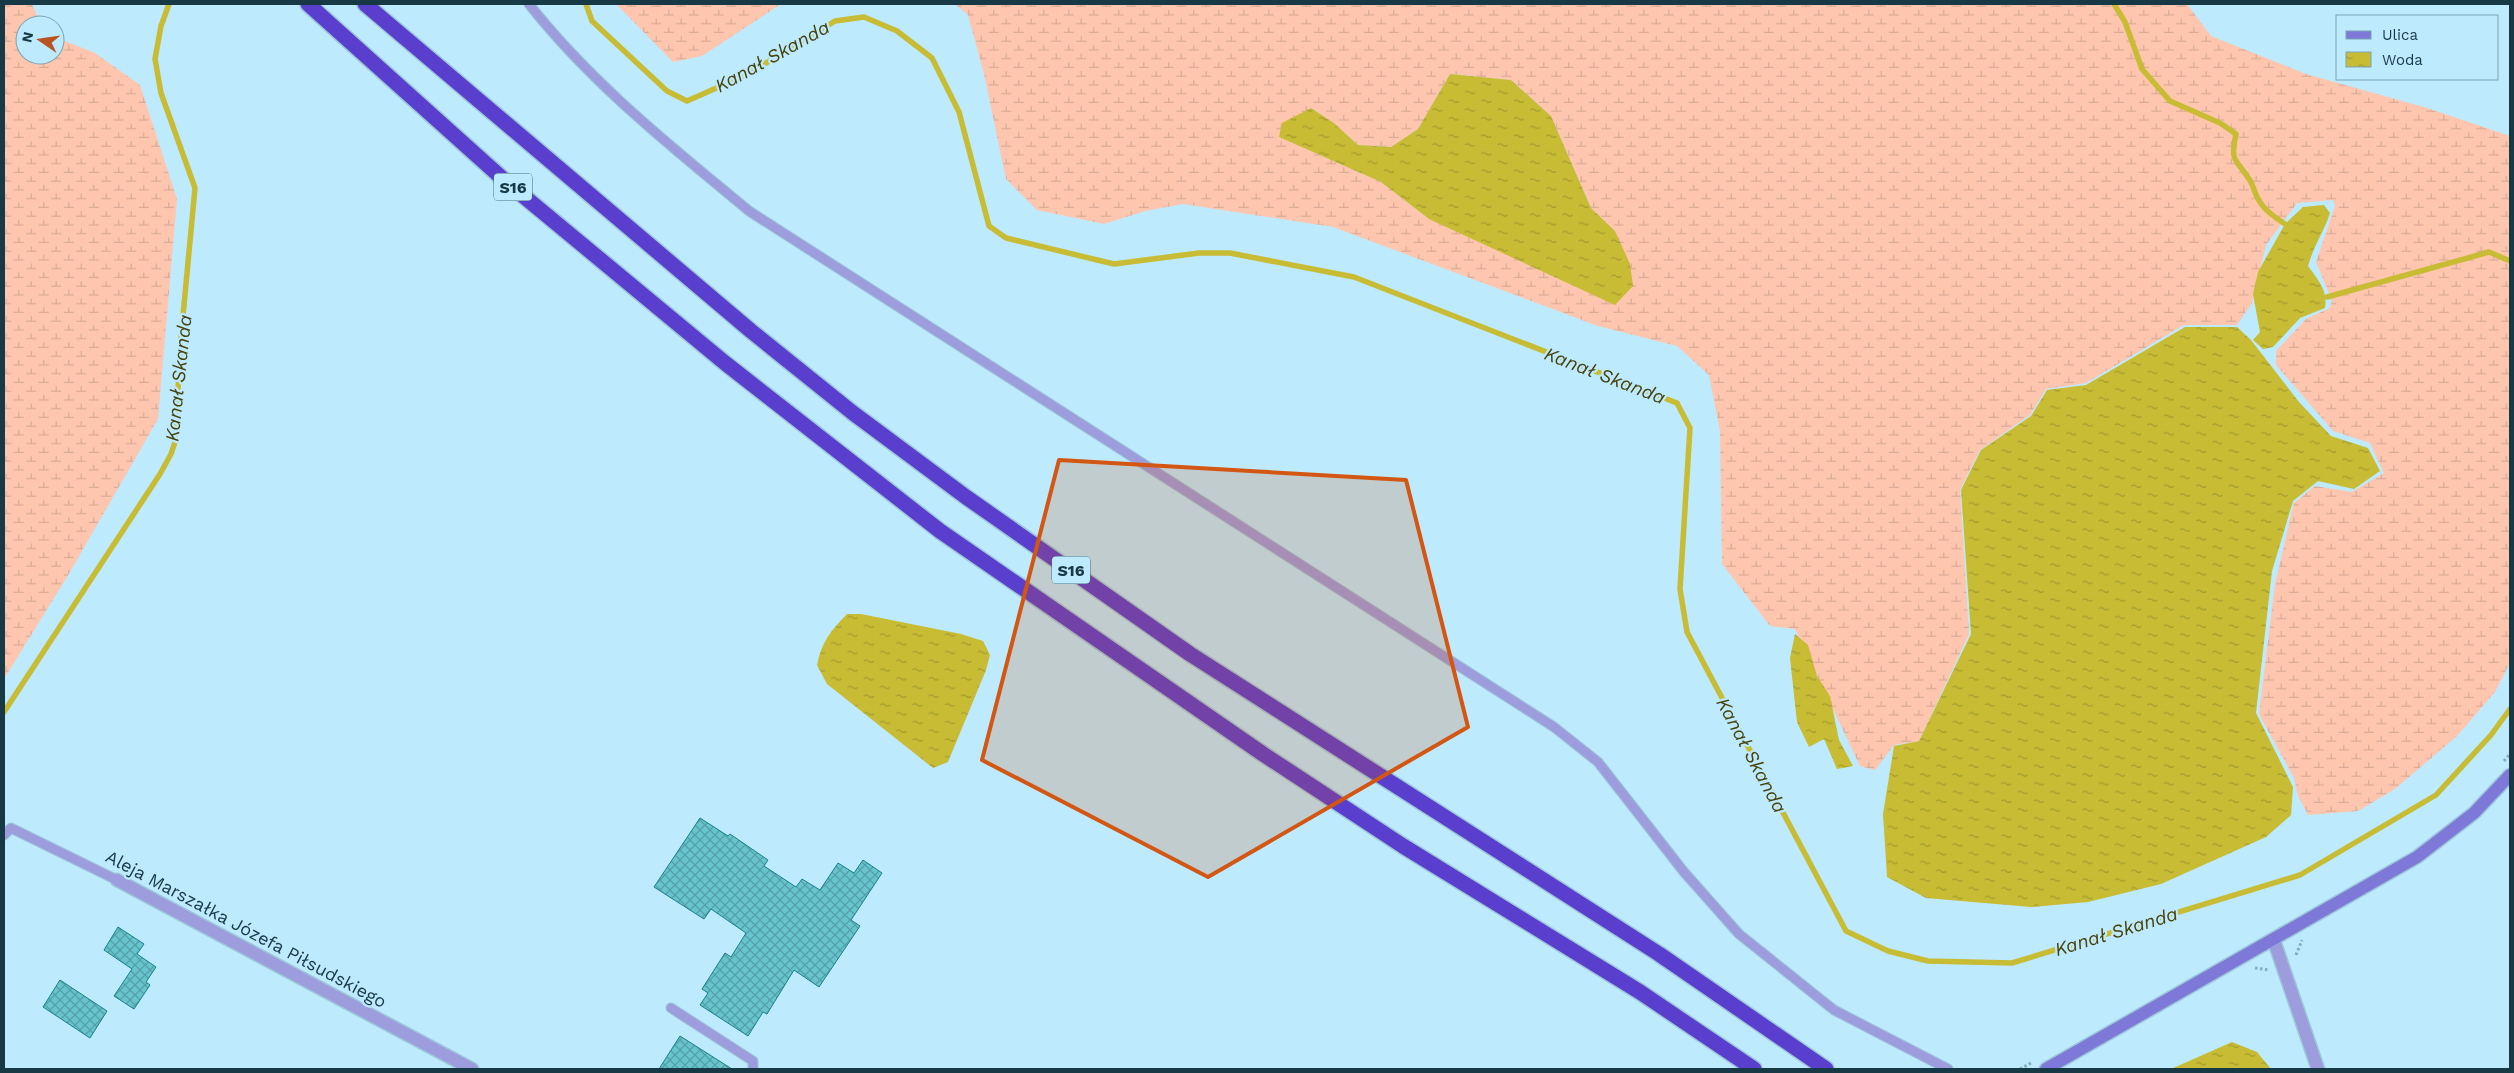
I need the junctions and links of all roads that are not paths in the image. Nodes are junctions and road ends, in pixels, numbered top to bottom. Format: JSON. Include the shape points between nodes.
{"nodes":[{"id":1,"x":308,"y":4,"type":"edge"},
{"id":2,"x":365,"y":4,"type":"edge"},
{"id":3,"x":530,"y":4,"type":"edge"},
{"id":4,"x":2510,"y":775,"type":"edge"},
{"id":5,"x":4,"y":835,"type":"edge"},
{"id":6,"x":117,"y":880,"type":"joint"},
{"id":7,"x":2274,"y":941,"type":"junction"},
{"id":8,"x":671,"y":1008,"type":"dead end"},
{"id":9,"x":472,"y":1069,"type":"edge"},
{"id":10,"x":753,"y":1069,"type":"edge"},
{"id":11,"x":1754,"y":1069,"type":"edge"},
{"id":12,"x":1826,"y":1069,"type":"edge"},
{"id":13,"x":1948,"y":1069,"type":"edge"},
{"id":14,"x":2046,"y":1069,"type":"edge"},
{"id":15,"x":2318,"y":1069,"type":"edge"}],
"edges":[{"from":1,"to":11,"type":"highway","number":"S16","via":[[511,186],[725,363],[940,531],[1263,754],[1403,846],[1640,992]]},
{"from":2,"to":12,"type":"highway","number":"S16","via":[[743,324],[853,413],[966,497],[1190,654],[1659,954]]},
{"from":3,"to":13,"type":"lane","via":[[594,76],[749,211],[1554,727],[1598,762],[1684,872],[1739,934],[1834,1010]]},
{"from":4,"to":7,"type":"street","via":[[2474,813],[2417,857]]},
{"from":5,"to":6,"type":"lane","name":"Aleja Marszałka Józefa Piłsudskiego","via":[[11,828]]},
{"from":6,"to":9,"type":"street","name":"Aleja Marszałka Józefa Piłsudskiego"},
{"from":7,"to":14,"type":"street"},
{"from":7,"to":15,"type":"street"},
{"from":8,"to":10,"type":"lane","via":[[753,1062]]}]}
